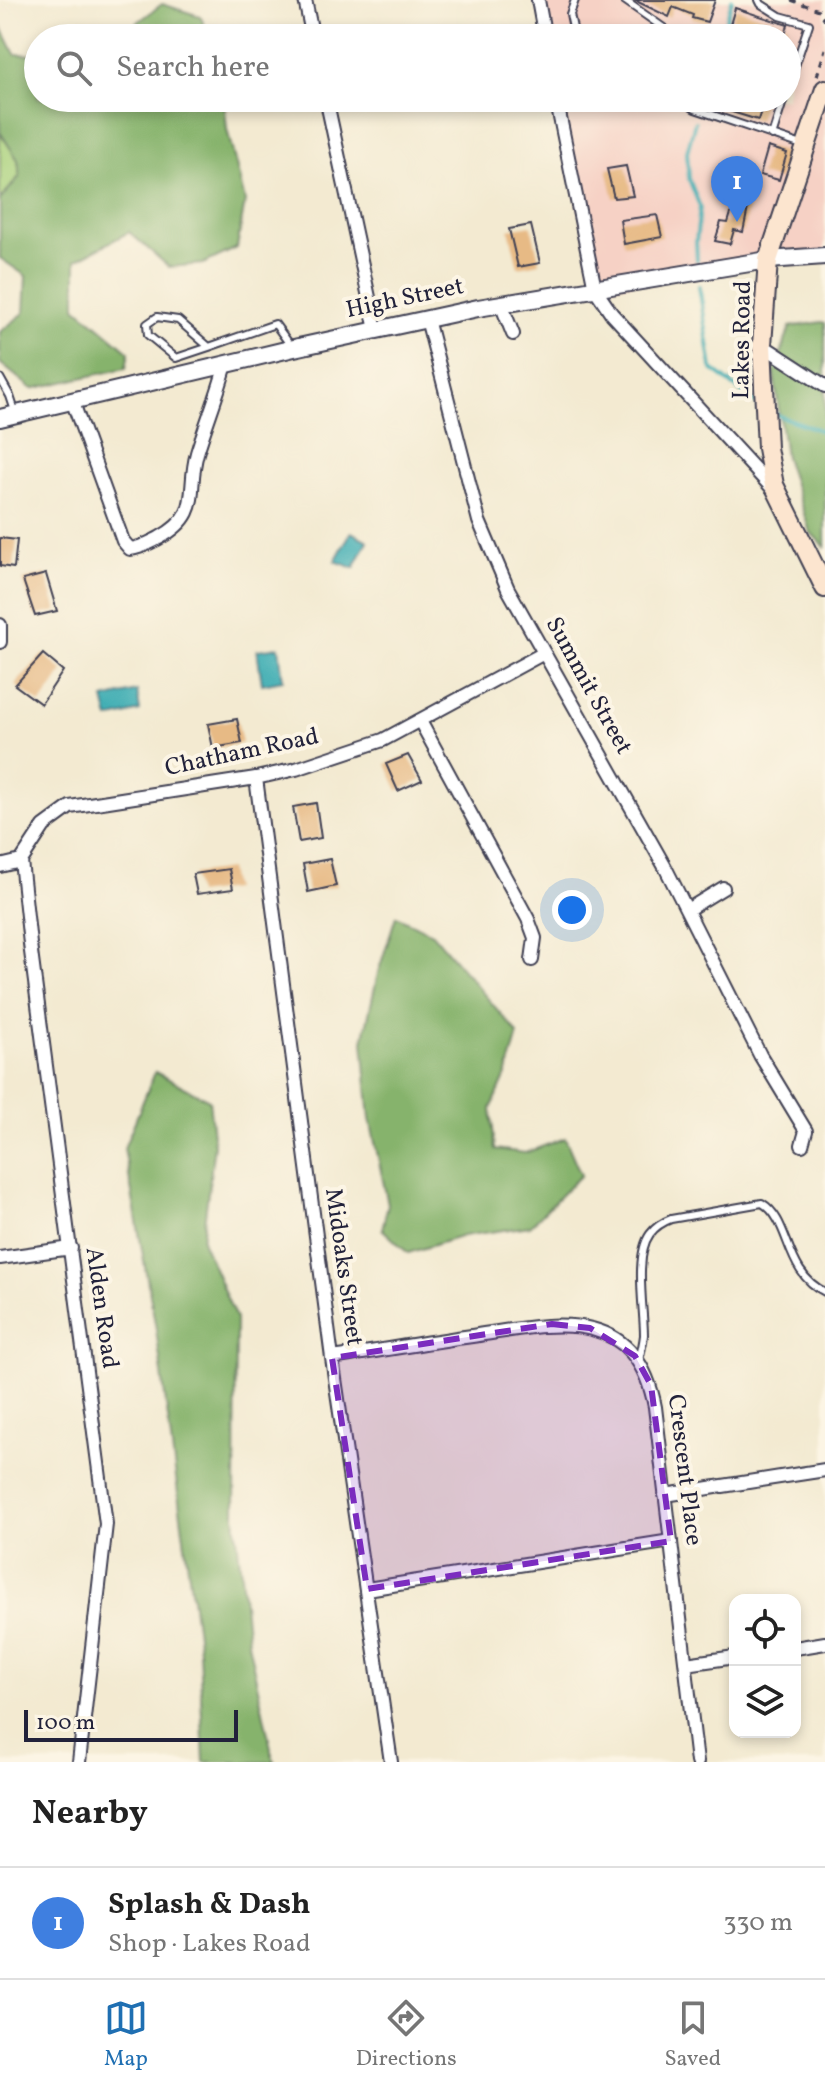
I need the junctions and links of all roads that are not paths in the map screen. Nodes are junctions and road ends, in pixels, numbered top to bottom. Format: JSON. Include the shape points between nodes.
{"nodes":[{"id":1,"x":305,"y":0,"type":"edge"},
{"id":2,"x":538,"y":0,"type":"edge"},
{"id":3,"x":575,"y":0,"type":"edge"},
{"id":4,"x":624,"y":0,"type":"edge"},
{"id":5,"x":759,"y":0,"type":"edge"},
{"id":6,"x":310,"y":24,"type":"edge"},
{"id":7,"x":542,"y":24,"type":"edge"},
{"id":8,"x":572,"y":24,"type":"edge"},
{"id":9,"x":658,"y":24,"type":"edge"},
{"id":10,"x":801,"y":48,"type":"edge"},
{"id":11,"x":825,"y":89,"type":"edge"},
{"id":12,"x":329,"y":112,"type":"edge"},
{"id":13,"x":559,"y":112,"type":"edge"},
{"id":14,"x":704,"y":112,"type":"edge"},
{"id":15,"x":780,"y":112,"type":"edge"},
{"id":16,"x":772,"y":136,"type":"junction"},
{"id":17,"x":806,"y":146,"type":"junction"},
{"id":18,"x":825,"y":256,"type":"edge"},
{"id":19,"x":768,"y":260,"type":"junction"},
{"id":20,"x":595,"y":289,"type":"junction"},
{"id":21,"x":501,"y":304,"type":"junction"},
{"id":22,"x":427,"y":319,"type":"junction"},
{"id":23,"x":376,"y":330,"type":"junction"},
{"id":24,"x":513,"y":334,"type":"dead end"},
{"id":25,"x":762,"y":345,"type":"junction"},
{"id":26,"x":209,"y":347,"type":"junction"},
{"id":27,"x":294,"y":348,"type":"junction"},
{"id":28,"x":226,"y":364,"type":"junction"},
{"id":29,"x":0,"y":378,"type":"edge"},
{"id":30,"x":825,"y":386,"type":"edge"},
{"id":31,"x":72,"y":400,"type":"junction"},
{"id":32,"x":8,"y":416,"type":"edge"},
{"id":33,"x":779,"y":496,"type":"junction"},
{"id":34,"x":825,"y":588,"type":"edge"},
{"id":35,"x":0,"y":625,"type":"edge"},
{"id":36,"x":0,"y":642,"type":"edge"},
{"id":37,"x":544,"y":653,"type":"junction"},
{"id":38,"x":420,"y":721,"type":"junction"},
{"id":39,"x":256,"y":778,"type":"junction"},
{"id":40,"x":21,"y":861,"type":"junction"},
{"id":41,"x":0,"y":866,"type":"edge"},
{"id":42,"x":723,"y":888,"type":"dead end"},
{"id":43,"x":687,"y":910,"type":"junction"},
{"id":44,"x":532,"y":960,"type":"dead end"},
{"id":45,"x":802,"y":1145,"type":"dead end"},
{"id":46,"x":71,"y":1248,"type":"junction"},
{"id":47,"x":0,"y":1258,"type":"edge"},
{"id":48,"x":825,"y":1292,"type":"edge"},
{"id":49,"x":332,"y":1358,"type":"junction"},
{"id":50,"x":639,"y":1361,"type":"junction"},
{"id":51,"x":825,"y":1470,"type":"edge"},
{"id":52,"x":665,"y":1495,"type":"junction"},
{"id":53,"x":671,"y":1541,"type":"junction"},
{"id":54,"x":367,"y":1589,"type":"junction"},
{"id":55,"x":825,"y":1643,"type":"edge"},
{"id":56,"x":801,"y":1647,"type":"edge"},
{"id":57,"x":729,"y":1658,"type":"edge"},
{"id":58,"x":686,"y":1664,"type":"junction"},
{"id":59,"x":79,"y":1762,"type":"edge"},
{"id":60,"x":391,"y":1762,"type":"edge"},
{"id":61,"x":697,"y":1762,"type":"edge"}],
"edges":[{"from":1,"to":6,"type":"street"},
{"from":2,"to":7,"type":"street"},
{"from":3,"to":8,"type":"lane"},
{"from":4,"to":9,"type":"lane"},
{"from":5,"to":10,"type":"lane","via":[[780,16],[809,24]]},
{"from":11,"to":17,"type":"main road","name":"Lakes Road"},
{"from":12,"to":23,"type":"street"},
{"from":13,"to":20,"type":"street"},
{"from":14,"to":16,"type":"lane"},
{"from":15,"to":16,"type":"lane"},
{"from":16,"to":17,"type":"lane"},
{"from":17,"to":19,"type":"main road","name":"Lakes Road"},
{"from":18,"to":19,"type":"street","name":"High Street"},
{"from":19,"to":20,"type":"street","name":"High Street"},
{"from":19,"to":25,"type":"main road","name":"Lakes Road"},
{"from":20,"to":21,"type":"street","name":"High Street"},
{"from":20,"to":33,"type":"street"},
{"from":21,"to":22,"type":"street","name":"High Street"},
{"from":21,"to":24,"type":"street"},
{"from":22,"to":23,"type":"street","name":"High Street"},
{"from":22,"to":37,"type":"street","name":"Summit Street","via":[[479,521],[508,589]]},
{"from":23,"to":27,"type":"street","name":"High Street"},
{"from":25,"to":30,"type":"street"},
{"from":25,"to":33,"type":"main road","name":"Lakes Road","via":[[767,448]]},
{"from":26,"to":26,"type":"lane","via":[[176,358],[148,335],[147,324],[157,317],[178,320]]},
{"from":26,"to":27,"type":"lane","via":[[275,324]]},
{"from":27,"to":28,"type":"street","name":"High Street"},
{"from":28,"to":31,"type":"street","name":"High Street"},
{"from":28,"to":31,"type":"street","via":[[197,452],[187,514],[168,533],[138,548],[130,549],[123,541]]},
{"from":29,"to":32,"type":"lane","via":[[10,396]]},
{"from":31,"to":32,"type":"street","name":"High Street"},
{"from":33,"to":34,"type":"main road","name":"Lakes Road"},
{"from":35,"to":36,"type":"street"},
{"from":37,"to":38,"type":"street","name":"Chatham Road"},
{"from":37,"to":43,"type":"street","name":"Summit Street"},
{"from":38,"to":39,"type":"street","name":"Chatham Road","via":[[383,740]]},
{"from":38,"to":44,"type":"street","via":[[528,919],[535,938]]},
{"from":39,"to":40,"type":"street","name":"Chatham Road","via":[[70,807],[44,826]]},
{"from":39,"to":49,"type":"street","name":"Midoaks Street"},
{"from":40,"to":41,"type":"street"},
{"from":40,"to":46,"type":"street","name":"Alden Road"},
{"from":42,"to":43,"type":"street"},
{"from":43,"to":45,"type":"street","name":"Summit Street","via":[[760,1055],[806,1131]]},
{"from":46,"to":47,"type":"street"},
{"from":46,"to":59,"type":"street","name":"Alden Road","via":[[106,1524]]},
{"from":48,"to":50,"type":"lane","via":[[814,1287],[797,1265],[777,1216],[762,1203],[671,1219],[649,1235],[644,1248],[644,1339]]},
{"from":49,"to":50,"type":"street","via":[[552,1324],[607,1335]]},
{"from":49,"to":54,"type":"street","name":"Midoaks Street"},
{"from":50,"to":52,"type":"street","name":"Crescent Place","via":[[651,1385]]},
{"from":51,"to":52,"type":"street"},
{"from":52,"to":53,"type":"street","name":"Crescent Place"},
{"from":53,"to":54,"type":"street"},
{"from":53,"to":58,"type":"street","name":"Crescent Place"},
{"from":54,"to":60,"type":"street","name":"Midoaks Street"},
{"from":55,"to":56,"type":"street"},
{"from":57,"to":58,"type":"street"},
{"from":58,"to":61,"type":"street","name":"Crescent Place"}]}
